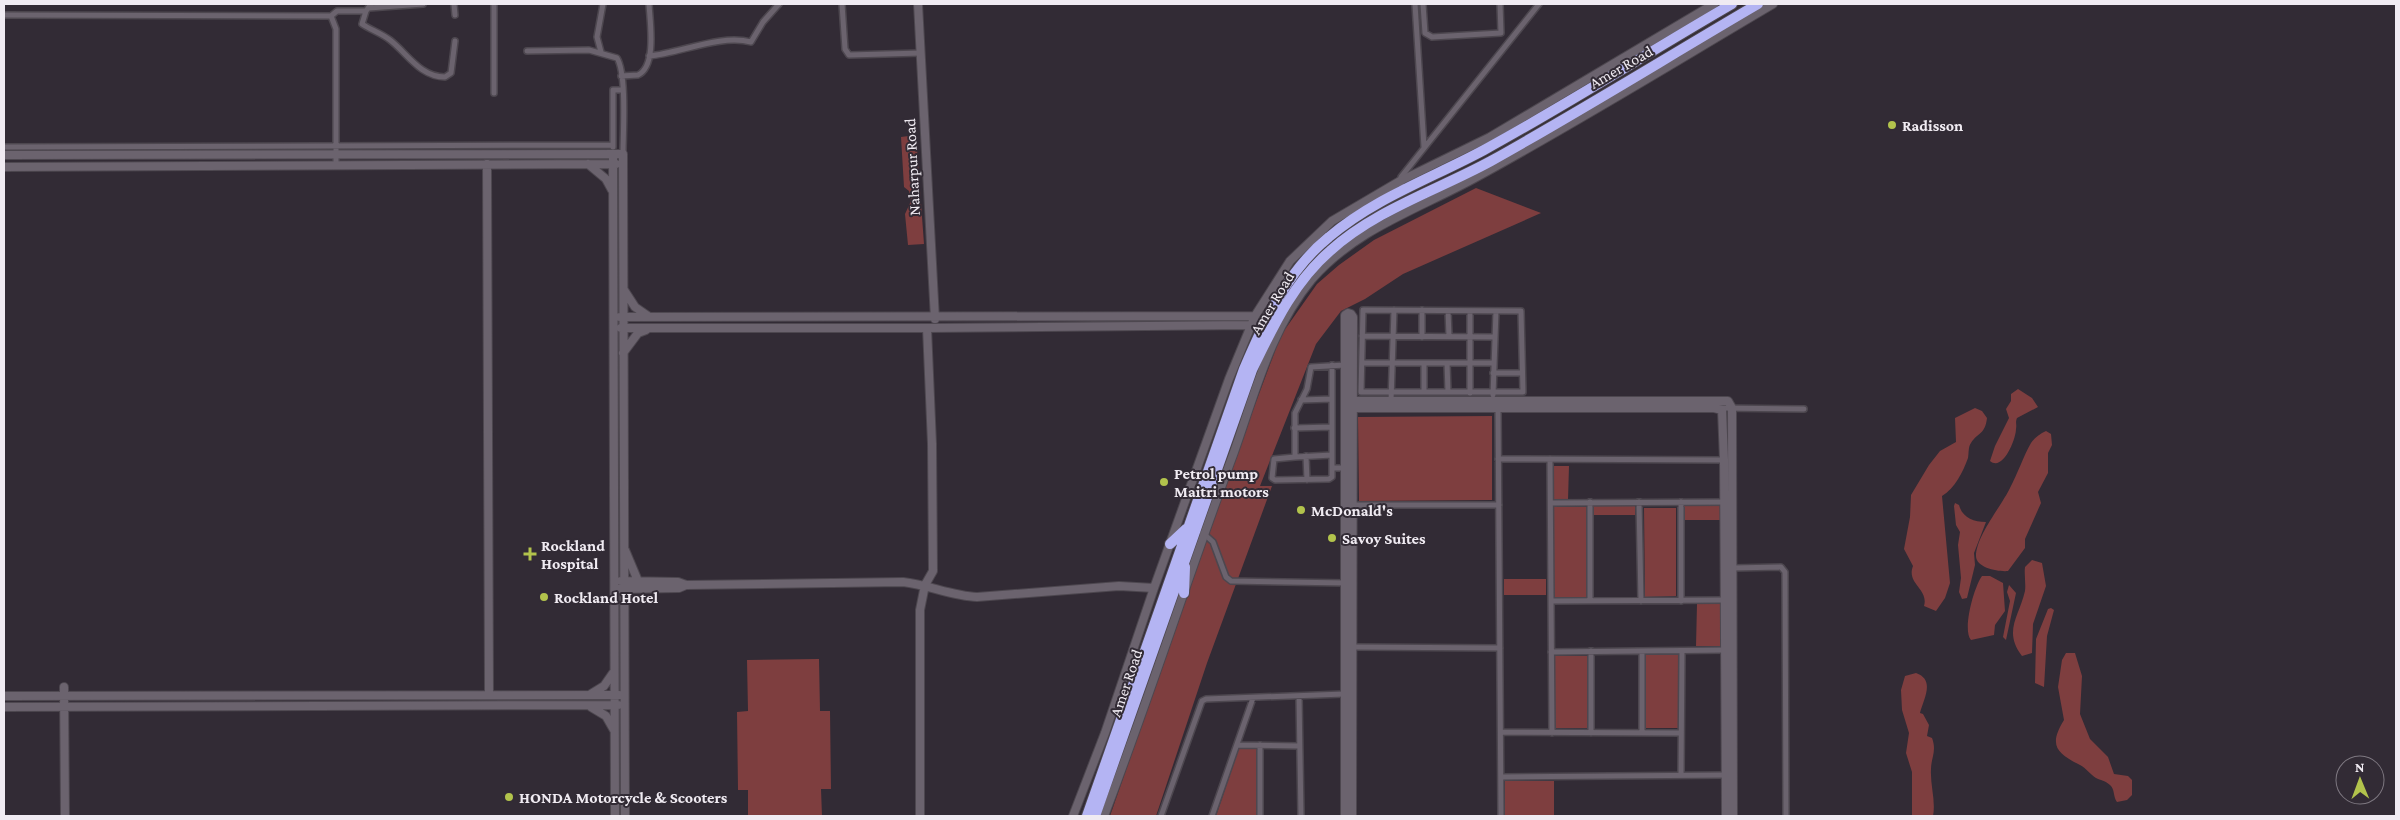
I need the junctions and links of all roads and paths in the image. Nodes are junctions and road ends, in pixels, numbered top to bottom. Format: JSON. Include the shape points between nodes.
{"nodes":[{"id":1,"x":423,"y":4,"type":"edge"},
{"id":2,"x":454,"y":4,"type":"edge"},
{"id":3,"x":494,"y":4,"type":"edge"},
{"id":4,"x":603,"y":4,"type":"edge"},
{"id":5,"x":649,"y":4,"type":"edge"},
{"id":6,"x":779,"y":4,"type":"edge"},
{"id":7,"x":842,"y":4,"type":"edge"},
{"id":8,"x":918,"y":4,"type":"edge"},
{"id":9,"x":1415,"y":4,"type":"edge"},
{"id":10,"x":1423,"y":4,"type":"edge"},
{"id":11,"x":1500,"y":4,"type":"edge"},
{"id":12,"x":1539,"y":4,"type":"edge"},
{"id":13,"x":1714,"y":4,"type":"edge"},
{"id":14,"x":1732,"y":4,"type":"edge"},
{"id":15,"x":1758,"y":4,"type":"edge"},
{"id":16,"x":1773,"y":4,"type":"edge"},
{"id":17,"x":1534,"y":6,"type":"edge"},
{"id":18,"x":369,"y":7,"type":"edge"},
{"id":19,"x":4,"y":15,"type":"edge"},
{"id":20,"x":455,"y":15,"type":"dead end"},
{"id":21,"x":331,"y":16,"type":"junction"},
{"id":22,"x":1666,"y":38,"type":"junction"},
{"id":23,"x":455,"y":41,"type":"dead end"},
{"id":24,"x":527,"y":51,"type":"dead end"},
{"id":25,"x":601,"y":52,"type":"junction"},
{"id":26,"x":920,"y":53,"type":"junction"},
{"id":27,"x":649,"y":56,"type":"junction"},
{"id":28,"x":621,"y":76,"type":"junction"},
{"id":29,"x":622,"y":90,"type":"junction"},
{"id":30,"x":494,"y":93,"type":"dead end"},
{"id":31,"x":4,"y":147,"type":"edge"},
{"id":32,"x":1424,"y":147,"type":"junction"},
{"id":33,"x":336,"y":150,"type":"junction"},
{"id":34,"x":613,"y":150,"type":"junction"},
{"id":35,"x":623,"y":154,"type":"junction"},
{"id":36,"x":4,"y":155,"type":"edge"},
{"id":37,"x":488,"y":164,"type":"junction"},
{"id":38,"x":587,"y":164,"type":"junction"},
{"id":39,"x":613,"y":164,"type":"junction"},
{"id":40,"x":623,"y":164,"type":"junction"},
{"id":41,"x":336,"y":166,"type":"junction"},
{"id":42,"x":4,"y":168,"type":"edge"},
{"id":43,"x":1458,"y":182,"type":"junction"},
{"id":44,"x":1401,"y":185,"type":"junction"},
{"id":45,"x":613,"y":192,"type":"junction"},
{"id":46,"x":623,"y":289,"type":"junction"},
{"id":47,"x":1394,"y":310,"type":"junction"},
{"id":48,"x":1422,"y":310,"type":"junction"},
{"id":49,"x":1448,"y":311,"type":"junction"},
{"id":50,"x":1470,"y":311,"type":"junction"},
{"id":51,"x":1496,"y":311,"type":"junction"},
{"id":52,"x":935,"y":316,"type":"junction"},
{"id":53,"x":1255,"y":316,"type":"junction"},
{"id":54,"x":613,"y":317,"type":"junction"},
{"id":55,"x":650,"y":317,"type":"junction"},
{"id":56,"x":623,"y":318,"type":"junction"},
{"id":57,"x":1251,"y":325,"type":"junction"},
{"id":58,"x":623,"y":328,"type":"junction"},
{"id":59,"x":927,"y":328,"type":"junction"},
{"id":60,"x":936,"y":328,"type":"junction"},
{"id":61,"x":613,"y":329,"type":"junction"},
{"id":62,"x":651,"y":329,"type":"junction"},
{"id":63,"x":1362,"y":336,"type":"junction"},
{"id":64,"x":1448,"y":336,"type":"junction"},
{"id":65,"x":1394,"y":337,"type":"junction"},
{"id":66,"x":1422,"y":337,"type":"junction"},
{"id":67,"x":1470,"y":337,"type":"junction"},
{"id":68,"x":1495,"y":337,"type":"junction"},
{"id":69,"x":623,"y":353,"type":"junction"},
{"id":70,"x":1362,"y":363,"type":"junction"},
{"id":71,"x":1424,"y":363,"type":"junction"},
{"id":72,"x":1447,"y":363,"type":"junction"},
{"id":73,"x":1470,"y":363,"type":"junction"},
{"id":74,"x":1494,"y":363,"type":"junction"},
{"id":75,"x":1393,"y":364,"type":"junction"},
{"id":76,"x":1332,"y":365,"type":"junction"},
{"id":77,"x":1345,"y":365,"type":"junction"},
{"id":78,"x":1494,"y":373,"type":"junction"},
{"id":79,"x":1522,"y":373,"type":"junction"},
{"id":80,"x":1392,"y":392,"type":"junction"},
{"id":81,"x":1424,"y":392,"type":"junction"},
{"id":82,"x":1448,"y":392,"type":"junction"},
{"id":83,"x":1470,"y":393,"type":"junction"},
{"id":84,"x":1301,"y":400,"type":"junction"},
{"id":85,"x":1332,"y":400,"type":"junction"},
{"id":86,"x":1391,"y":401,"type":"junction"},
{"id":87,"x":1495,"y":401,"type":"junction"},
{"id":88,"x":1348,"y":405,"type":"junction"},
{"id":89,"x":1720,"y":408,"type":"junction"},
{"id":90,"x":1732,"y":408,"type":"junction"},
{"id":91,"x":1804,"y":409,"type":"dead end"},
{"id":92,"x":1332,"y":427,"type":"junction"},
{"id":93,"x":1294,"y":428,"type":"junction"},
{"id":94,"x":1332,"y":455,"type":"junction"},
{"id":95,"x":1306,"y":456,"type":"junction"},
{"id":96,"x":1295,"y":457,"type":"junction"},
{"id":97,"x":1498,"y":459,"type":"junction"},
{"id":98,"x":1550,"y":459,"type":"junction"},
{"id":99,"x":1724,"y":460,"type":"junction"},
{"id":100,"x":1332,"y":468,"type":"junction"},
{"id":101,"x":1345,"y":468,"type":"junction"},
{"id":102,"x":1307,"y":480,"type":"junction"},
{"id":103,"x":1590,"y":502,"type":"junction"},
{"id":104,"x":1639,"y":502,"type":"junction"},
{"id":105,"x":1681,"y":502,"type":"junction"},
{"id":106,"x":1728,"y":502,"type":"junction"},
{"id":107,"x":1551,"y":503,"type":"junction"},
{"id":108,"x":1498,"y":505,"type":"junction"},
{"id":109,"x":1349,"y":506,"type":"junction"},
{"id":110,"x":1188,"y":527,"type":"junction"},
{"id":111,"x":1203,"y":533,"type":"junction"},
{"id":112,"x":1170,"y":544,"type":"junction"},
{"id":113,"x":624,"y":546,"type":"junction"},
{"id":114,"x":1186,"y":556,"type":"junction"},
{"id":115,"x":1733,"y":568,"type":"junction"},
{"id":116,"x":638,"y":581,"type":"junction"},
{"id":117,"x":1349,"y":583,"type":"junction"},
{"id":118,"x":614,"y":585,"type":"junction"},
{"id":119,"x":624,"y":585,"type":"junction"},
{"id":120,"x":686,"y":585,"type":"junction"},
{"id":121,"x":925,"y":585,"type":"junction"},
{"id":122,"x":1154,"y":588,"type":"junction"},
{"id":123,"x":1184,"y":593,"type":"junction"},
{"id":124,"x":1725,"y":600,"type":"junction"},
{"id":125,"x":1551,"y":601,"type":"junction"},
{"id":126,"x":1590,"y":601,"type":"junction"},
{"id":127,"x":1641,"y":601,"type":"junction"},
{"id":128,"x":1681,"y":601,"type":"junction"},
{"id":129,"x":1353,"y":647,"type":"junction"},
{"id":130,"x":1500,"y":648,"type":"junction"},
{"id":131,"x":1682,"y":650,"type":"junction"},
{"id":132,"x":1729,"y":650,"type":"junction"},
{"id":133,"x":1591,"y":651,"type":"junction"},
{"id":134,"x":1642,"y":651,"type":"junction"},
{"id":135,"x":1552,"y":652,"type":"junction"},
{"id":136,"x":614,"y":668,"type":"junction"},
{"id":137,"x":64,"y":687,"type":"dead end"},
{"id":138,"x":1344,"y":694,"type":"junction"},
{"id":139,"x":489,"y":695,"type":"junction"},
{"id":140,"x":589,"y":695,"type":"junction"},
{"id":141,"x":614,"y":695,"type":"junction"},
{"id":142,"x":625,"y":695,"type":"junction"},
{"id":143,"x":4,"y":696,"type":"edge"},
{"id":144,"x":64,"y":696,"type":"junction"},
{"id":145,"x":1299,"y":696,"type":"junction"},
{"id":146,"x":1254,"y":698,"type":"junction"},
{"id":147,"x":614,"y":705,"type":"junction"},
{"id":148,"x":625,"y":705,"type":"junction"},
{"id":149,"x":65,"y":706,"type":"junction"},
{"id":150,"x":588,"y":706,"type":"junction"},
{"id":151,"x":4,"y":707,"type":"edge"},
{"id":152,"x":614,"y":732,"type":"junction"},
{"id":153,"x":1501,"y":732,"type":"junction"},
{"id":154,"x":1552,"y":732,"type":"junction"},
{"id":155,"x":1591,"y":733,"type":"junction"},
{"id":156,"x":1642,"y":733,"type":"junction"},
{"id":157,"x":1681,"y":733,"type":"junction"},
{"id":158,"x":1238,"y":745,"type":"junction"},
{"id":159,"x":1260,"y":745,"type":"junction"},
{"id":160,"x":1299,"y":746,"type":"junction"},
{"id":161,"x":1681,"y":775,"type":"junction"},
{"id":162,"x":1726,"y":775,"type":"junction"},
{"id":163,"x":1501,"y":776,"type":"junction"},
{"id":164,"x":65,"y":816,"type":"edge"},
{"id":165,"x":615,"y":816,"type":"edge"},
{"id":166,"x":625,"y":816,"type":"edge"},
{"id":167,"x":920,"y":816,"type":"edge"},
{"id":168,"x":1073,"y":816,"type":"edge"},
{"id":169,"x":1087,"y":816,"type":"edge"},
{"id":170,"x":1095,"y":816,"type":"edge"},
{"id":171,"x":1104,"y":816,"type":"edge"},
{"id":172,"x":1161,"y":816,"type":"edge"},
{"id":173,"x":1212,"y":816,"type":"edge"},
{"id":174,"x":1260,"y":816,"type":"edge"},
{"id":175,"x":1301,"y":816,"type":"edge"},
{"id":176,"x":1345,"y":816,"type":"edge"},
{"id":177,"x":1352,"y":816,"type":"edge"},
{"id":178,"x":1502,"y":816,"type":"edge"},
{"id":179,"x":1726,"y":816,"type":"edge"},
{"id":180,"x":1733,"y":816,"type":"edge"},
{"id":181,"x":1786,"y":816,"type":"edge"}],
"edges":[{"from":1,"to":18,"type":"street"},
{"from":2,"to":20,"type":"street"},
{"from":3,"to":30,"type":"street"},
{"from":4,"to":25,"type":"street","via":[[597,37]]},
{"from":5,"to":27,"type":"street"},
{"from":6,"to":27,"type":"street","via":[[751,42],[708,43],[672,54]]},
{"from":7,"to":26,"type":"street","via":[[846,53],[859,56]]},
{"from":8,"to":26,"type":"street","name":"Naharpur Road"},
{"from":9,"to":32,"type":"street"},
{"from":10,"to":11,"type":"street","via":[[1425,33],[1432,37],[1501,33]]},
{"from":12,"to":17,"type":"street"},
{"from":13,"to":22,"type":"street"},
{"from":14,"to":22,"type":"highway","name":"Amer Road"},
{"from":15,"to":43,"type":"highway","name":"Amer Road"},
{"from":16,"to":43,"type":"street","via":[[1589,113]]},
{"from":17,"to":32,"type":"street"},
{"from":18,"to":21,"type":"street","via":[[337,11]]},
{"from":18,"to":23,"type":"street","via":[[362,24],[391,40],[432,76],[444,77],[451,72]]},
{"from":19,"to":21,"type":"street"},
{"from":21,"to":33,"type":"street","via":[[336,29]]},
{"from":22,"to":44,"type":"highway","name":"Amer Road","via":[[1544,110],[1484,150]]},
{"from":24,"to":25,"type":"street"},
{"from":25,"to":28,"type":"street","via":[[617,58]]},
{"from":26,"to":52,"type":"street","name":"Naharpur Road"},
{"from":27,"to":28,"type":"street","via":[[642,74]]},
{"from":28,"to":29,"type":"street"},
{"from":29,"to":34,"type":"street","via":[[612,90]]},
{"from":29,"to":35,"type":"street"},
{"from":31,"to":33,"type":"street"},
{"from":32,"to":44,"type":"street"},
{"from":33,"to":34,"type":"street"},
{"from":33,"to":36,"type":"street"},
{"from":33,"to":41,"type":"street"},
{"from":34,"to":35,"type":"street"},
{"from":34,"to":39,"type":"street"},
{"from":35,"to":40,"type":"street"},
{"from":37,"to":38,"type":"street"},
{"from":37,"to":41,"type":"street"},
{"from":37,"to":139,"type":"street"},
{"from":38,"to":39,"type":"street"},
{"from":38,"to":45,"type":"street","via":[[606,179]]},
{"from":39,"to":40,"type":"street"},
{"from":39,"to":45,"type":"street"},
{"from":40,"to":46,"type":"street"},
{"from":41,"to":42,"type":"street"},
{"from":43,"to":111,"type":"street","via":[[1354,241],[1304,290],[1274,342]]},
{"from":43,"to":114,"type":"highway","name":"Amer Road","via":[[1362,226],[1330,250],[1297,287],[1276,320],[1252,370]]},
{"from":44,"to":53,"type":"street","via":[[1332,221],[1309,240],[1274,284]]},
{"from":44,"to":110,"type":"highway","name":"Amer Road","via":[[1328,237],[1286,285],[1269,313],[1244,369]]},
{"from":45,"to":54,"type":"street"},
{"from":46,"to":55,"type":"street","via":[[635,307]]},
{"from":46,"to":56,"type":"street"},
{"from":47,"to":48,"type":"street"},
{"from":47,"to":63,"type":"street","via":[[1363,310]]},
{"from":47,"to":65,"type":"street"},
{"from":48,"to":49,"type":"street"},
{"from":48,"to":66,"type":"street"},
{"from":49,"to":50,"type":"street"},
{"from":49,"to":64,"type":"street"},
{"from":50,"to":51,"type":"street"},
{"from":50,"to":67,"type":"street"},
{"from":51,"to":68,"type":"street"},
{"from":51,"to":79,"type":"street","via":[[1518,310],[1522,313]]},
{"from":52,"to":53,"type":"street"},
{"from":52,"to":55,"type":"street"},
{"from":52,"to":60,"type":"street","name":"Naharpur Road"},
{"from":53,"to":57,"type":"street"},
{"from":54,"to":56,"type":"street"},
{"from":54,"to":61,"type":"street"},
{"from":55,"to":56,"type":"street"},
{"from":56,"to":58,"type":"street"},
{"from":57,"to":60,"type":"street"},
{"from":57,"to":112,"type":"street"},
{"from":58,"to":61,"type":"street"},
{"from":58,"to":62,"type":"street"},
{"from":58,"to":69,"type":"street"},
{"from":59,"to":60,"type":"street"},
{"from":59,"to":62,"type":"street"},
{"from":59,"to":121,"type":"street","via":[[932,444],[932,571]]},
{"from":61,"to":118,"type":"street"},
{"from":62,"to":69,"type":"street","via":[[638,333]]},
{"from":63,"to":65,"type":"street"},
{"from":63,"to":70,"type":"street"},
{"from":64,"to":66,"type":"street"},
{"from":64,"to":67,"type":"street"},
{"from":65,"to":66,"type":"street"},
{"from":65,"to":75,"type":"street"},
{"from":67,"to":68,"type":"street"},
{"from":67,"to":73,"type":"street"},
{"from":68,"to":74,"type":"street"},
{"from":69,"to":113,"type":"street"},
{"from":70,"to":75,"type":"street"},
{"from":70,"to":80,"type":"street","via":[[1361,392]]},
{"from":71,"to":72,"type":"street"},
{"from":71,"to":75,"type":"street"},
{"from":71,"to":81,"type":"street"},
{"from":72,"to":73,"type":"street"},
{"from":72,"to":82,"type":"street"},
{"from":73,"to":74,"type":"street"},
{"from":73,"to":83,"type":"street"},
{"from":74,"to":78,"type":"street"},
{"from":75,"to":80,"type":"street"},
{"from":76,"to":77,"type":"street"},
{"from":76,"to":84,"type":"street","via":[[1311,367]]},
{"from":76,"to":85,"type":"street"},
{"from":77,"to":88,"type":"street"},
{"from":77,"to":88,"type":"street","via":[[1345,315],[1348,313],[1353,317]]},
{"from":78,"to":79,"type":"street"},
{"from":78,"to":87,"type":"street"},
{"from":79,"to":87,"type":"street","via":[[1522,393]]},
{"from":80,"to":81,"type":"street"},
{"from":80,"to":86,"type":"street"},
{"from":81,"to":82,"type":"street"},
{"from":82,"to":83,"type":"street"},
{"from":83,"to":87,"type":"street"},
{"from":84,"to":85,"type":"street"},
{"from":84,"to":93,"type":"street","via":[[1295,413]]},
{"from":85,"to":92,"type":"street"},
{"from":86,"to":87,"type":"street"},
{"from":86,"to":88,"type":"street"},
{"from":87,"to":88,"type":"street"},
{"from":87,"to":89,"type":"street"},
{"from":87,"to":90,"type":"street","via":[[1724,400]]},
{"from":87,"to":97,"type":"street"},
{"from":88,"to":101,"type":"street"},
{"from":88,"to":109,"type":"street"},
{"from":89,"to":90,"type":"street"},
{"from":89,"to":99,"type":"street","via":[[1723,413]]},
{"from":90,"to":91,"type":"street"},
{"from":90,"to":106,"type":"street"},
{"from":92,"to":93,"type":"street"},
{"from":92,"to":94,"type":"street"},
{"from":93,"to":96,"type":"street"},
{"from":94,"to":95,"type":"street"},
{"from":94,"to":100,"type":"street"},
{"from":95,"to":96,"type":"street"},
{"from":95,"to":102,"type":"street"},
{"from":96,"to":102,"type":"street","via":[[1274,459],[1273,479]]},
{"from":97,"to":98,"type":"street"},
{"from":97,"to":108,"type":"street"},
{"from":98,"to":99,"type":"street"},
{"from":98,"to":107,"type":"street"},
{"from":99,"to":106,"type":"street"},
{"from":100,"to":101,"type":"street"},
{"from":100,"to":102,"type":"street","via":[[1329,479]]},
{"from":101,"to":109,"type":"street"},
{"from":103,"to":104,"type":"street"},
{"from":103,"to":107,"type":"street"},
{"from":103,"to":126,"type":"street"},
{"from":104,"to":105,"type":"street"},
{"from":104,"to":127,"type":"street"},
{"from":105,"to":106,"type":"street"},
{"from":105,"to":128,"type":"street"},
{"from":106,"to":115,"type":"street"},
{"from":106,"to":124,"type":"street"},
{"from":107,"to":125,"type":"street"},
{"from":108,"to":109,"type":"street"},
{"from":108,"to":130,"type":"street"},
{"from":109,"to":117,"type":"street"},
{"from":110,"to":112,"type":"highway"},
{"from":110,"to":169,"type":"highway","name":"Amer Road"},
{"from":111,"to":117,"type":"street","via":[[1213,542],[1226,577],[1232,581]]},
{"from":111,"to":123,"type":"street"},
{"from":112,"to":122,"type":"street"},
{"from":113,"to":116,"type":"street"},
{"from":113,"to":119,"type":"street"},
{"from":114,"to":123,"type":"highway"},
{"from":114,"to":170,"type":"highway","name":"Amer Road"},
{"from":115,"to":132,"type":"street"},
{"from":115,"to":181,"type":"street","via":[[1781,568],[1785,572]]},
{"from":116,"to":119,"type":"street"},
{"from":116,"to":120,"type":"street"},
{"from":117,"to":129,"type":"street"},
{"from":117,"to":138,"type":"street"},
{"from":118,"to":119,"type":"street"},
{"from":118,"to":136,"type":"street"},
{"from":119,"to":120,"type":"street","via":[[679,588]]},
{"from":119,"to":142,"type":"street"},
{"from":120,"to":121,"type":"street","via":[[903,582]]},
{"from":121,"to":122,"type":"street","via":[[959,596],[978,597],[1119,586]]},
{"from":121,"to":167,"type":"street","via":[[920,610]]},
{"from":122,"to":168,"type":"street"},
{"from":123,"to":171,"type":"street"},
{"from":124,"to":128,"type":"street"},
{"from":124,"to":132,"type":"street"},
{"from":125,"to":126,"type":"street"},
{"from":125,"to":135,"type":"street"},
{"from":126,"to":127,"type":"street"},
{"from":127,"to":128,"type":"street"},
{"from":129,"to":130,"type":"street"},
{"from":129,"to":177,"type":"street"},
{"from":130,"to":153,"type":"street"},
{"from":131,"to":132,"type":"street"},
{"from":131,"to":134,"type":"street"},
{"from":131,"to":157,"type":"street"},
{"from":132,"to":162,"type":"street"},
{"from":132,"to":180,"type":"street"},
{"from":133,"to":134,"type":"street"},
{"from":133,"to":135,"type":"street"},
{"from":133,"to":155,"type":"street"},
{"from":134,"to":156,"type":"street"},
{"from":135,"to":154,"type":"street"},
{"from":136,"to":140,"type":"street","via":[[609,681]]},
{"from":136,"to":141,"type":"street"},
{"from":137,"to":144,"type":"street"},
{"from":138,"to":145,"type":"street"},
{"from":138,"to":176,"type":"street"},
{"from":139,"to":140,"type":"street"},
{"from":139,"to":144,"type":"street"},
{"from":140,"to":141,"type":"street"},
{"from":141,"to":142,"type":"street"},
{"from":141,"to":147,"type":"street"},
{"from":142,"to":148,"type":"street"},
{"from":143,"to":144,"type":"street"},
{"from":144,"to":149,"type":"street"},
{"from":145,"to":146,"type":"street"},
{"from":145,"to":160,"type":"street"},
{"from":146,"to":158,"type":"street"},
{"from":146,"to":172,"type":"street","via":[[1202,701]]},
{"from":147,"to":148,"type":"street"},
{"from":147,"to":150,"type":"street"},
{"from":147,"to":152,"type":"street"},
{"from":148,"to":166,"type":"street"},
{"from":149,"to":150,"type":"street"},
{"from":149,"to":151,"type":"street"},
{"from":149,"to":164,"type":"street"},
{"from":150,"to":152,"type":"street","via":[[606,716]]},
{"from":152,"to":165,"type":"street"},
{"from":153,"to":154,"type":"street"},
{"from":153,"to":163,"type":"street"},
{"from":154,"to":155,"type":"street"},
{"from":155,"to":156,"type":"street"},
{"from":156,"to":157,"type":"street"},
{"from":157,"to":161,"type":"street"},
{"from":158,"to":159,"type":"street"},
{"from":158,"to":173,"type":"street"},
{"from":159,"to":160,"type":"street"},
{"from":159,"to":174,"type":"street"},
{"from":160,"to":175,"type":"street"},
{"from":161,"to":162,"type":"street"},
{"from":161,"to":163,"type":"street"},
{"from":162,"to":179,"type":"street"},
{"from":163,"to":178,"type":"street"}]}
